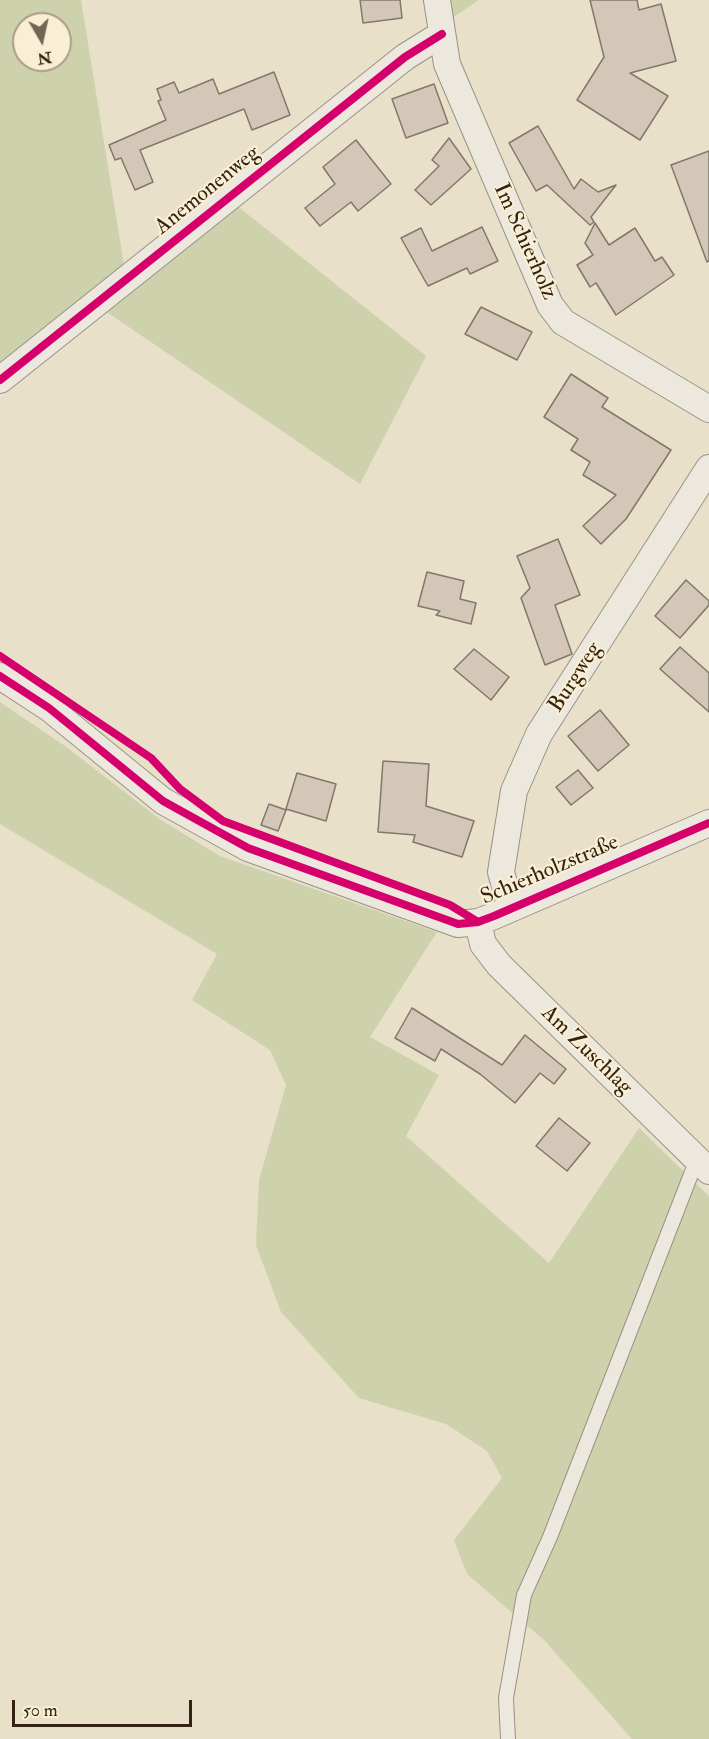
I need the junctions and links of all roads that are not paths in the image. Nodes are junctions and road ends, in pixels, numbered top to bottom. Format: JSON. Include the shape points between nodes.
{"nodes":[{"id":1,"x":437,"y":0,"type":"edge"},
{"id":2,"x":442,"y":34,"type":"junction"},
{"id":3,"x":0,"y":380,"type":"edge"},
{"id":4,"x":709,"y":409,"type":"edge"},
{"id":5,"x":709,"y":468,"type":"edge"},
{"id":6,"x":0,"y":676,"type":"edge"},
{"id":7,"x":709,"y":823,"type":"edge"},
{"id":8,"x":512,"y":908,"type":"junction"},
{"id":9,"x":478,"y":922,"type":"junction"},
{"id":10,"x":703,"y":1165,"type":"edge"},
{"id":11,"x":508,"y":1739,"type":"edge"}],
"edges":[{"from":1,"to":2,"type":"street","name":"Im Schierholz"},
{"from":2,"to":3,"type":"street","name":"Anemonenweg","via":[[405,57]]},
{"from":2,"to":4,"type":"street","name":"Im Schierholz","via":[[447,64],[550,305],[563,322]]},
{"from":5,"to":8,"type":"street","name":"Burgweg","via":[[539,734],[514,791],[503,861],[503,881]]},
{"from":6,"to":9,"type":"street","name":"Schierholzstraße","via":[[50,708],[163,801],[248,848],[458,924]]},
{"from":7,"to":8,"type":"street","name":"Schierholzstraße"},
{"from":8,"to":9,"type":"street","name":"Schierholzstraße"},
{"from":9,"to":10,"type":"street","name":"Am Zuschlag","via":[[483,944],[499,966]]},
{"from":10,"to":11,"type":"lane","via":[[524,1595],[506,1698]]}]}
